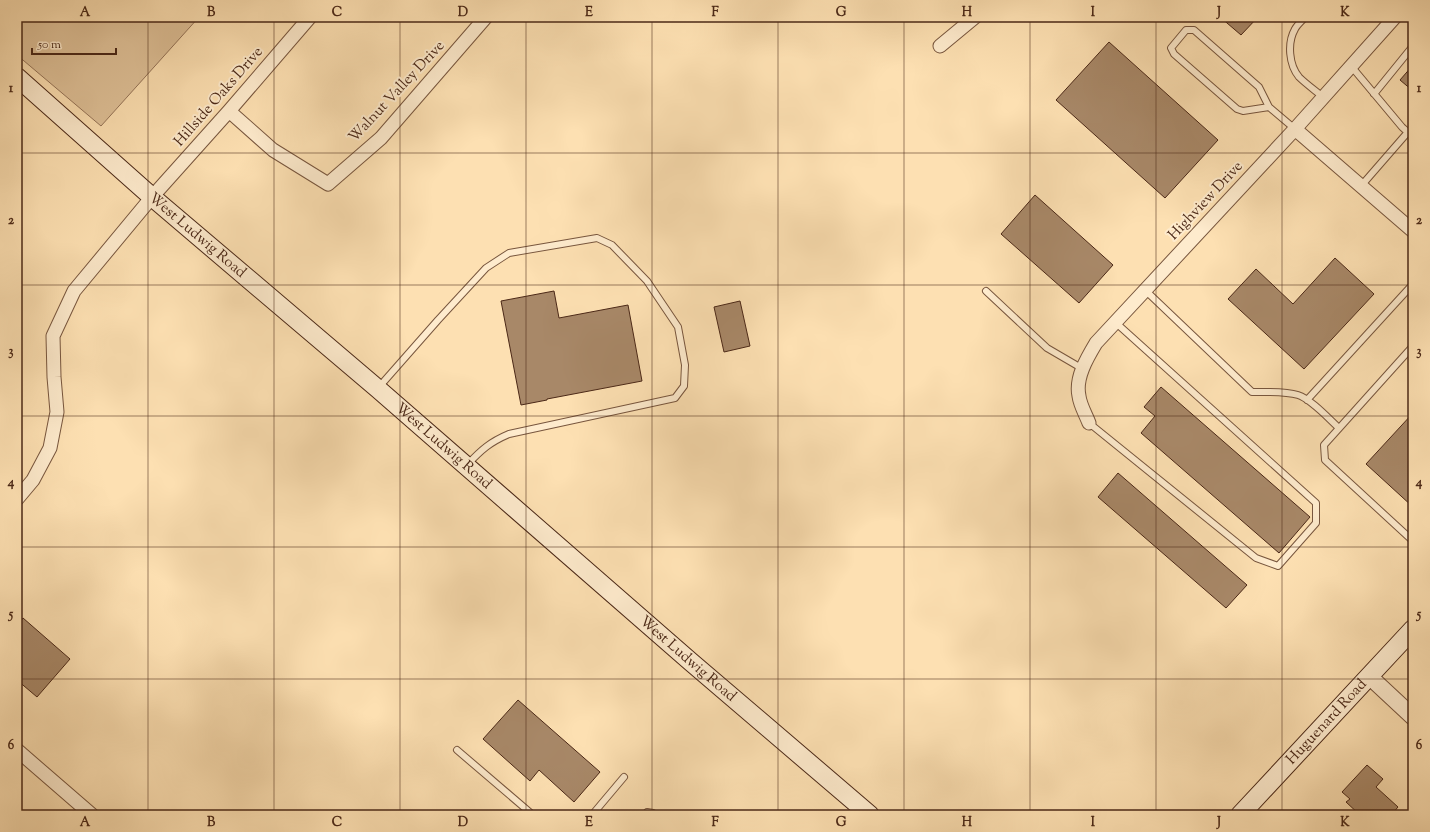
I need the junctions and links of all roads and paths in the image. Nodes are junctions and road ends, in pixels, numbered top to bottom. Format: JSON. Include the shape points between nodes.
{"nodes":[{"id":1,"x":310,"y":17,"type":"edge"},
{"id":2,"x":486,"y":17,"type":"edge"},
{"id":3,"x":975,"y":17,"type":"edge"},
{"id":4,"x":1305,"y":17,"type":"edge"},
{"id":5,"x":1395,"y":17,"type":"edge"},
{"id":6,"x":940,"y":46,"type":"dead end"},
{"id":7,"x":1413,"y":46,"type":"edge"},
{"id":8,"x":1351,"y":66,"type":"junction"},
{"id":9,"x":17,"y":77,"type":"edge"},
{"id":10,"x":1374,"y":94,"type":"junction"},
{"id":11,"x":1324,"y":97,"type":"junction"},
{"id":12,"x":1269,"y":107,"type":"junction"},
{"id":13,"x":229,"y":112,"type":"junction"},
{"id":14,"x":1295,"y":129,"type":"junction"},
{"id":15,"x":1411,"y":134,"type":"edge"},
{"id":16,"x":1361,"y":186,"type":"junction"},
{"id":17,"x":152,"y":198,"type":"junction"},
{"id":18,"x":1413,"y":231,"type":"edge"},
{"id":19,"x":1413,"y":284,"type":"edge"},
{"id":20,"x":1145,"y":290,"type":"junction"},
{"id":21,"x":986,"y":291,"type":"dead end"},
{"id":22,"x":1115,"y":322,"type":"junction"},
{"id":23,"x":1413,"y":346,"type":"edge"},
{"id":24,"x":1083,"y":369,"type":"junction"},
{"id":25,"x":378,"y":389,"type":"junction"},
{"id":26,"x":1307,"y":400,"type":"junction"},
{"id":27,"x":1089,"y":423,"type":"joint"},
{"id":28,"x":1339,"y":428,"type":"junction"},
{"id":29,"x":466,"y":466,"type":"junction"},
{"id":30,"x":17,"y":499,"type":"edge"},
{"id":31,"x":1413,"y":541,"type":"edge"},
{"id":32,"x":1413,"y":629,"type":"edge"},
{"id":33,"x":1369,"y":676,"type":"junction"},
{"id":34,"x":1413,"y":717,"type":"edge"},
{"id":35,"x":17,"y":750,"type":"edge"},
{"id":36,"x":457,"y":750,"type":"dead end"},
{"id":37,"x":624,"y":777,"type":"dead end"},
{"id":38,"x":92,"y":815,"type":"edge"},
{"id":39,"x":532,"y":815,"type":"edge"},
{"id":40,"x":592,"y":815,"type":"edge"},
{"id":41,"x":644,"y":815,"type":"edge"},
{"id":42,"x":656,"y":815,"type":"edge"},
{"id":43,"x":870,"y":815,"type":"edge"},
{"id":44,"x":1240,"y":815,"type":"edge"}],
"edges":[{"from":1,"to":13,"type":"street","name":"Hillside Oaks Drive"},
{"from":2,"to":13,"type":"street","name":"Walnut Valley Drive","via":[[381,138],[328,184],[273,150]]},
{"from":3,"to":6,"type":"street"},
{"from":4,"to":11,"type":"lane","via":[[1295,29],[1290,41],[1292,65],[1299,76]]},
{"from":5,"to":8,"type":"street","name":"Highview Drive"},
{"from":7,"to":10,"type":"lane"},
{"from":8,"to":10,"type":"lane"},
{"from":8,"to":11,"type":"street","name":"Highview Drive"},
{"from":9,"to":17,"type":"main road","name":"West Ludwig Road"},
{"from":10,"to":15,"type":"lane"},
{"from":11,"to":14,"type":"street","name":"Highview Drive"},
{"from":12,"to":12,"type":"lane","via":[[1243,111],[1237,109],[1174,54],[1171,48],[1186,30],[1194,30],[1258,87]]},
{"from":12,"to":14,"type":"lane"},
{"from":13,"to":17,"type":"street","name":"Hillside Oaks Drive"},
{"from":14,"to":16,"type":"street"},
{"from":14,"to":20,"type":"street","name":"Highview Drive"},
{"from":15,"to":16,"type":"lane"},
{"from":16,"to":18,"type":"street"},
{"from":17,"to":25,"type":"main road","name":"West Ludwig Road"},
{"from":17,"to":30,"type":"street","name":"Hillside Oaks Drive","via":[[74,291],[53,336],[57,412],[50,448],[33,480]]},
{"from":19,"to":26,"type":"lane"},
{"from":20,"to":22,"type":"street","name":"Highview Drive"},
{"from":20,"to":26,"type":"lane","via":[[1252,392],[1299,395]]},
{"from":21,"to":24,"type":"lane","via":[[1047,348]]},
{"from":22,"to":24,"type":"street","name":"Highview Drive","via":[[1096,343]]},
{"from":22,"to":27,"type":"lane","via":[[1316,503],[1316,522],[1278,566],[1256,558]]},
{"from":23,"to":28,"type":"lane"},
{"from":24,"to":27,"type":"street","name":"Highview Drive","via":[[1079,396]]},
{"from":25,"to":29,"type":"main road","name":"West Ludwig Road"},
{"from":25,"to":29,"type":"lane","via":[[486,268],[509,253],[597,238],[612,245],[647,281],[678,327],[685,365],[684,386],[675,398],[509,434],[494,440]]},
{"from":26,"to":28,"type":"lane"},
{"from":28,"to":31,"type":"lane","via":[[1324,445],[1325,460]]},
{"from":29,"to":43,"type":"main road","name":"West Ludwig Road"},
{"from":32,"to":33,"type":"main road","name":"Huguenard Road"},
{"from":33,"to":34,"type":"street"},
{"from":33,"to":44,"type":"main road","name":"Huguenard Road"},
{"from":35,"to":38,"type":"street"},
{"from":36,"to":39,"type":"lane"},
{"from":37,"to":40,"type":"lane"},
{"from":41,"to":42,"type":"lane","via":[[647,812]]}]}
